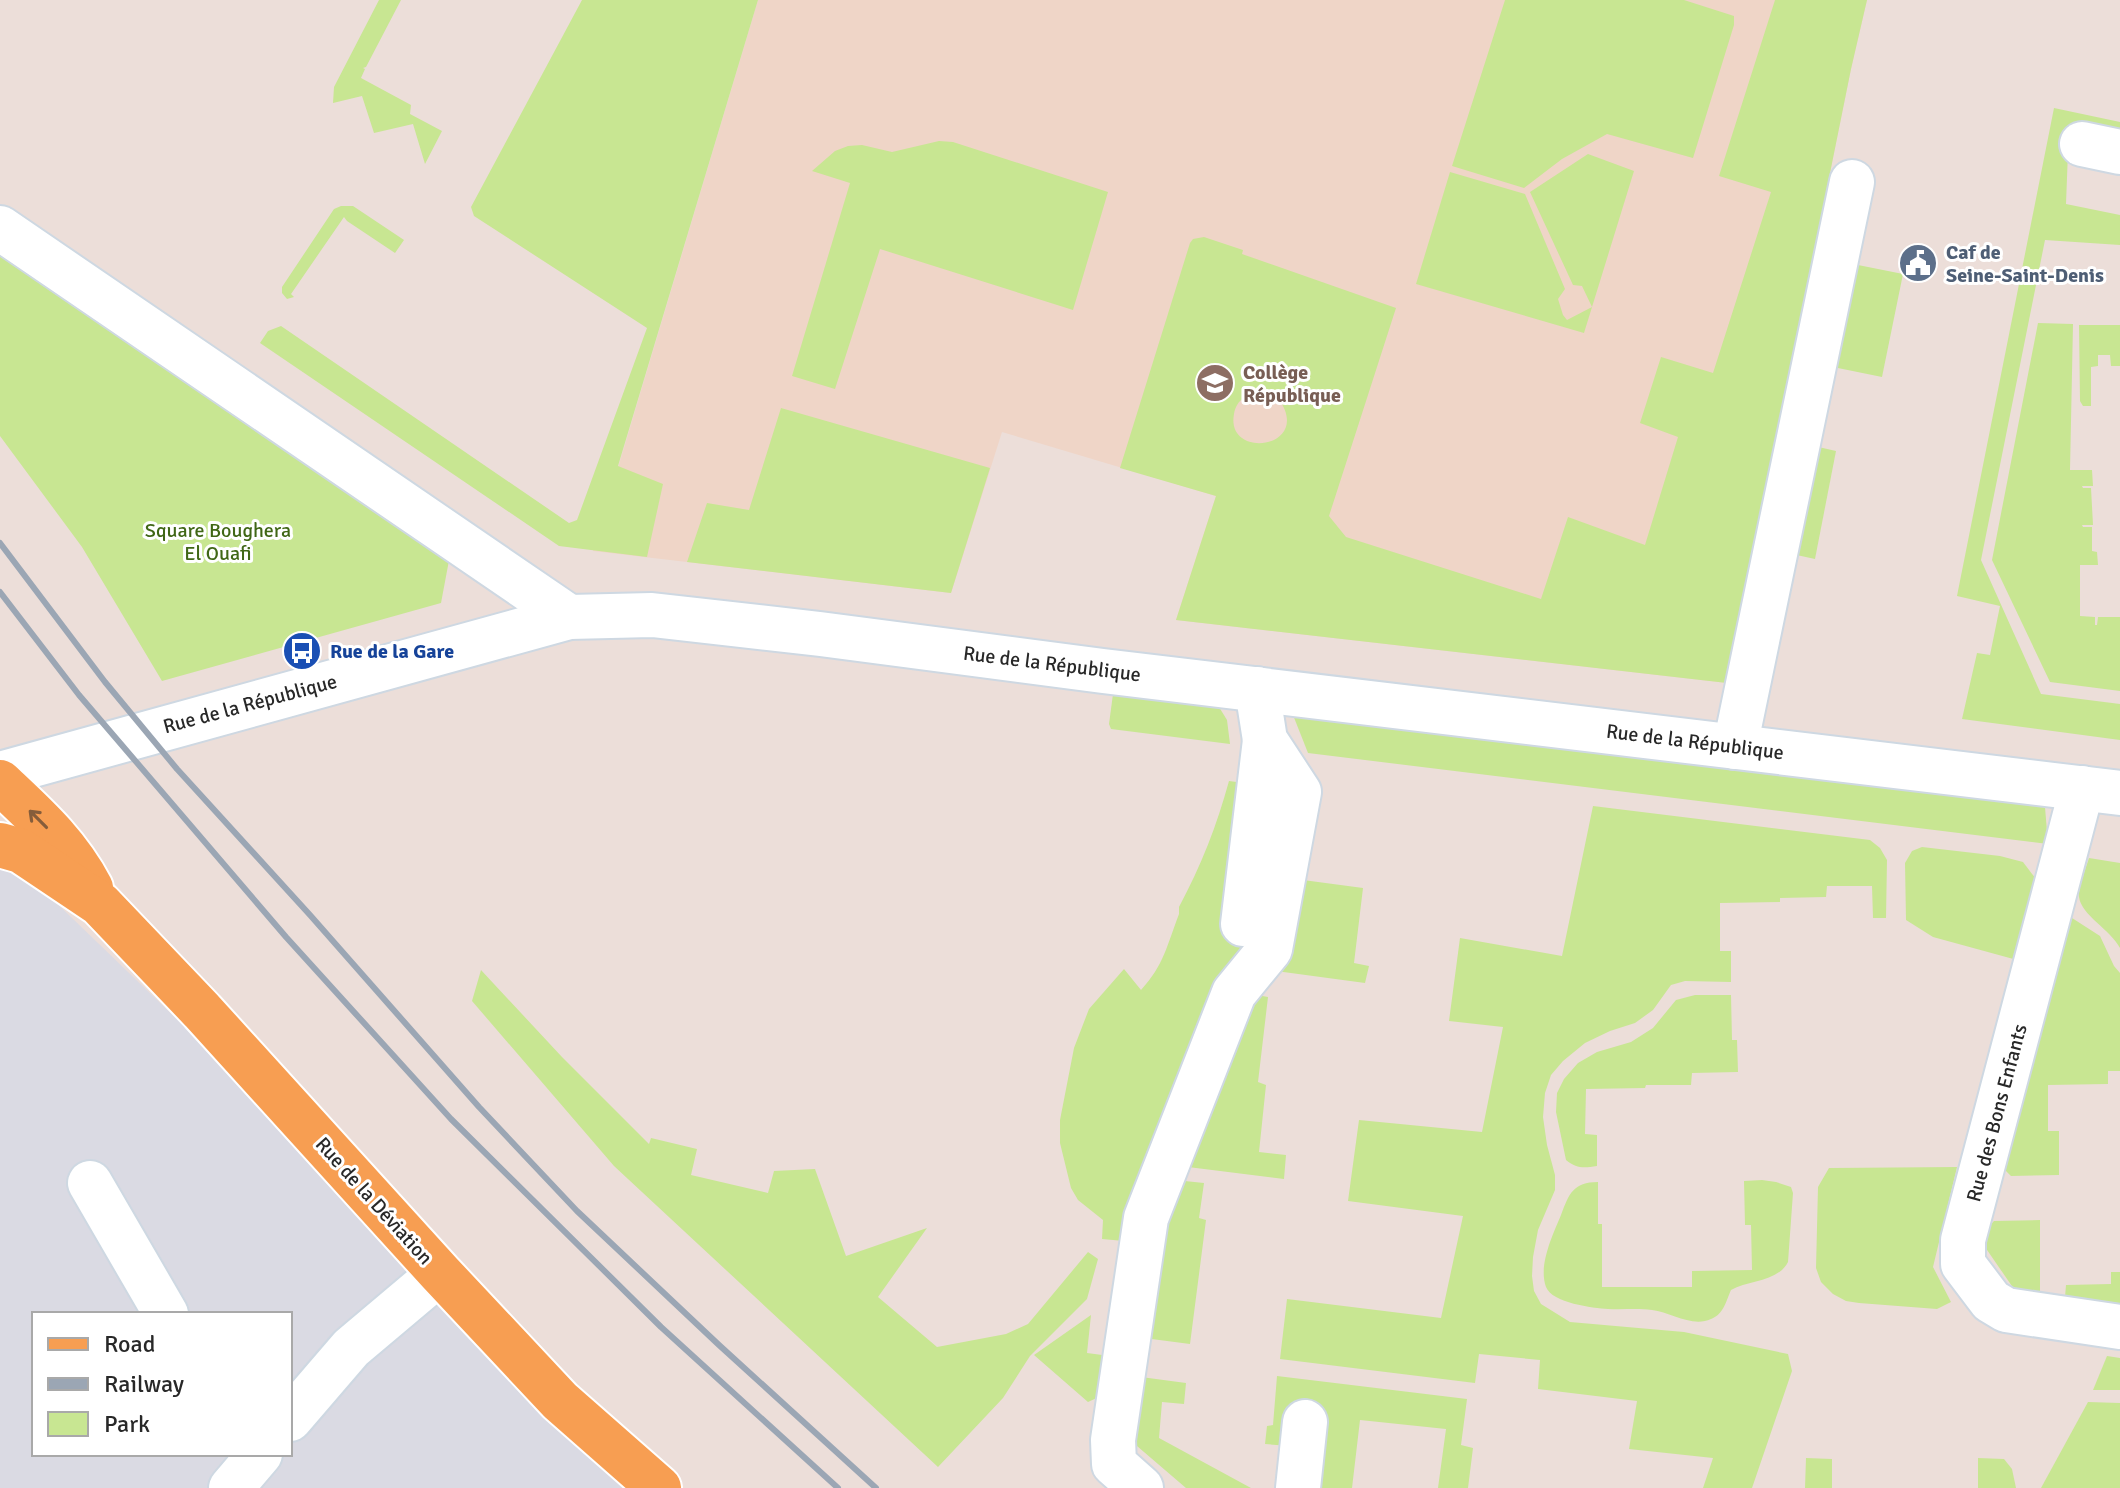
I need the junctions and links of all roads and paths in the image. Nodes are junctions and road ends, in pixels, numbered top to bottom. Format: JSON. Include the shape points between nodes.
{"nodes":[{"id":1,"x":1852,"y":182,"type":"dead end"},
{"id":2,"x":0,"y":228,"type":"edge"},
{"id":3,"x":569,"y":617,"type":"junction"},
{"id":4,"x":1257,"y":689,"type":"junction"},
{"id":5,"x":1265,"y":740,"type":"junction"},
{"id":6,"x":1735,"y":747,"type":"junction"},
{"id":7,"x":0,"y":774,"type":"edge"},
{"id":8,"x":0,"y":782,"type":"edge"},
{"id":9,"x":2101,"y":791,"type":"edge"},
{"id":10,"x":0,"y":845,"type":"edge"},
{"id":11,"x":100,"y":904,"type":"junction"},
{"id":12,"x":1243,"y":924,"type":"dead end"},
{"id":13,"x":90,"y":1183,"type":"dead end"},
{"id":14,"x":440,"y":1273,"type":"junction"},
{"id":15,"x":165,"y":1312,"type":"edge"},
{"id":16,"x":2120,"y":1327,"type":"edge"},
{"id":17,"x":292,"y":1417,"type":"edge"},
{"id":18,"x":1305,"y":1422,"type":"dead end"},
{"id":19,"x":659,"y":1488,"type":"edge"},
{"id":20,"x":1141,"y":1488,"type":"edge"},
{"id":21,"x":1298,"y":1488,"type":"edge"}],
"edges":[{"from":1,"to":6,"type":"street"},
{"from":2,"to":3,"type":"street"},
{"from":3,"to":4,"type":"street","name":"Rue de la République","via":[[652,615]]},
{"from":3,"to":7,"type":"street","name":"Rue de la République"},
{"from":4,"to":5,"type":"street"},
{"from":4,"to":6,"type":"street","name":"Rue de la République"},
{"from":5,"to":12,"type":"street"},
{"from":5,"to":20,"type":"street","via":[[1299,792],[1270,949],[1234,993],[1146,1218],[1113,1440],[1114,1464]]},
{"from":6,"to":9,"type":"street","name":"Rue de la République"},
{"from":11,"to":8,"type":"main road","name":"Rue de la Déviation","one_way":true,"via":[[64,846]]},
{"from":9,"to":16,"type":"street","name":"Rue des Bons Enfants","via":[[1963,1240],[1963,1264],[1991,1301],[2006,1310]]},
{"from":10,"to":11,"type":"main road","name":"Rue de la Déviation","via":[[21,851]]},
{"from":11,"to":14,"type":"main road","name":"Rue de la Déviation"},
{"from":13,"to":15,"type":"street"},
{"from":14,"to":17,"type":"street","via":[[351,1348]]},
{"from":14,"to":19,"type":"main road","name":"Rue de la Déviation","via":[[560,1401]]},
{"from":18,"to":21,"type":"street"}]}
